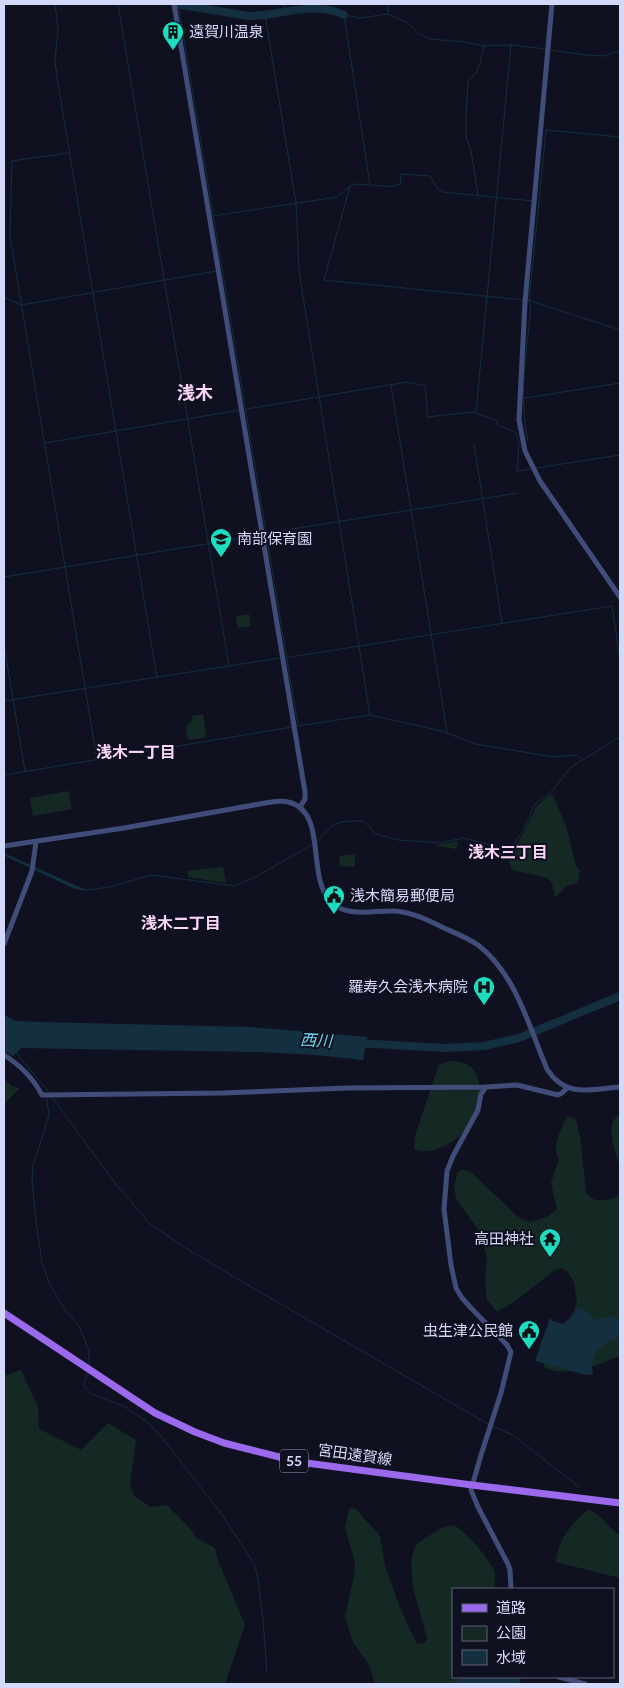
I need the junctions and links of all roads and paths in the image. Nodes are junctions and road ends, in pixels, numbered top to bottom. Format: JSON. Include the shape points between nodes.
{"nodes":[{"id":1,"x":174,"y":4,"type":"edge"},
{"id":2,"x":552,"y":4,"type":"edge"},
{"id":3,"x":620,"y":597,"type":"edge"},
{"id":4,"x":300,"y":807,"type":"junction"},
{"id":5,"x":36,"y":842,"type":"junction"},
{"id":6,"x":4,"y":846,"type":"edge"},
{"id":7,"x":4,"y":944,"type":"edge"},
{"id":8,"x":4,"y":1055,"type":"edge"},
{"id":9,"x":486,"y":1087,"type":"junction"},
{"id":10,"x":620,"y":1087,"type":"edge"},
{"id":11,"x":567,"y":1088,"type":"junction"},
{"id":12,"x":4,"y":1313,"type":"edge"},
{"id":13,"x":472,"y":1485,"type":"junction"},
{"id":14,"x":620,"y":1503,"type":"edge"},
{"id":15,"x":511,"y":1588,"type":"edge"},
{"id":16,"x":564,"y":1678,"type":"edge"},
{"id":17,"x":585,"y":1684,"type":"edge"}],
"edges":[{"from":1,"to":4,"type":"street","via":[[305,792]]},
{"from":2,"to":3,"type":"street","via":[[525,302],[519,420],[526,451],[540,481]]},
{"from":4,"to":5,"type":"street","via":[[287,802],[265,803]]},
{"from":4,"to":11,"type":"street","via":[[311,825],[324,894],[338,908],[355,912],[415,914],[476,944],[503,970],[552,1078]]},
{"from":5,"to":6,"type":"street"},
{"from":5,"to":7,"type":"street","via":[[34,865]]},
{"from":8,"to":9,"type":"street","via":[[25,1072],[42,1095]]},
{"from":9,"to":11,"type":"street","via":[[517,1085],[558,1095]]},
{"from":9,"to":13,"type":"street","via":[[447,1171],[444,1209],[456,1288],[511,1352]]},
{"from":10,"to":11,"type":"street"},
{"from":12,"to":13,"type":"main road","name":"宮田遠賀線","number":"55","via":[[155,1413],[195,1432],[299,1462]]},
{"from":13,"to":14,"type":"main road","name":"宮田遠賀線","number":"55"},
{"from":13,"to":15,"type":"street","via":[[478,1507],[508,1564]]},
{"from":16,"to":17,"type":"street"}]}
